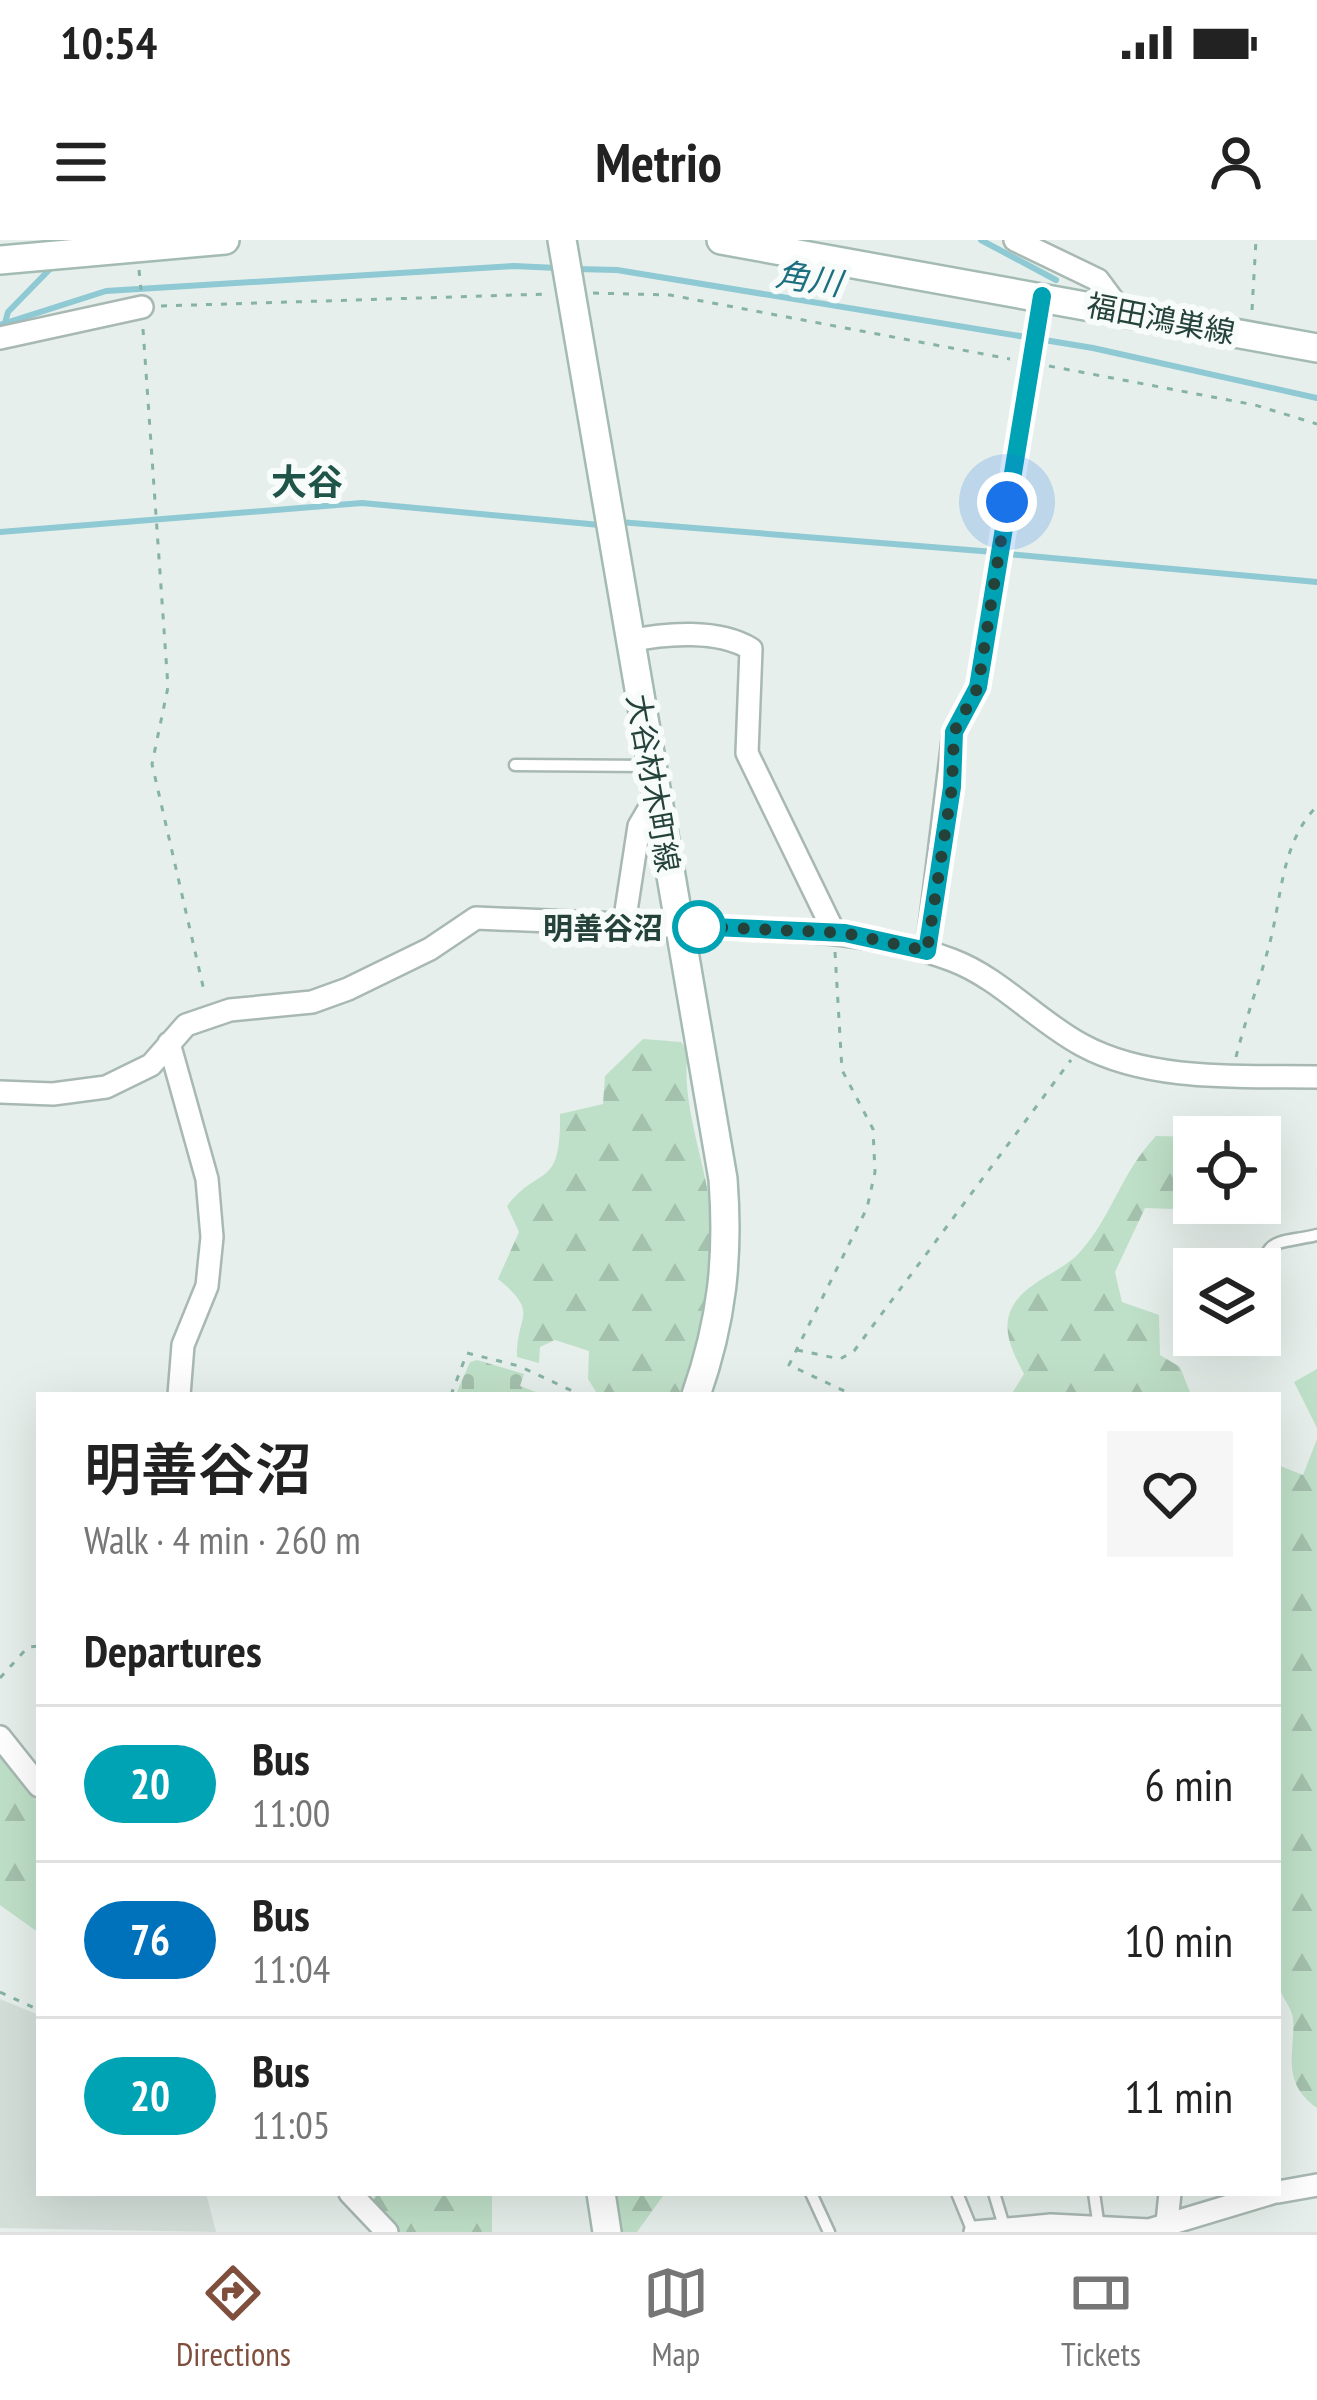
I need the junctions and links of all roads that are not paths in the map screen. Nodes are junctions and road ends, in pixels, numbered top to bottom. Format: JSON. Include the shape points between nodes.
{"nodes":[{"id":1,"x":225,"y":240,"type":"edge"},
{"id":2,"x":721,"y":240,"type":"edge"},
{"id":3,"x":1015,"y":240,"type":"edge"},
{"id":4,"x":101,"y":245,"type":"edge"},
{"id":5,"x":826,"y":251,"type":"edge"},
{"id":6,"x":0,"y":260,"type":"edge"},
{"id":7,"x":567,"y":267,"type":"edge"},
{"id":8,"x":1042,"y":296,"type":"junction"},
{"id":9,"x":142,"y":307,"type":"road end"},
{"id":10,"x":1121,"y":311,"type":"junction"},
{"id":11,"x":0,"y":338,"type":"edge"},
{"id":12,"x":1317,"y":348,"type":"edge"},
{"id":13,"x":630,"y":641,"type":"junction"},
{"id":14,"x":515,"y":765,"type":"dead end"},
{"id":15,"x":652,"y":766,"type":"junction"},
{"id":16,"x":656,"y":797,"type":"junction"},
{"id":17,"x":624,"y":924,"type":"junction"},
{"id":18,"x":834,"y":932,"type":"junction"},
{"id":19,"x":927,"y":951,"type":"junction"},
{"id":20,"x":169,"y":1042,"type":"junction"},
{"id":21,"x":1317,"y":1077,"type":"edge"},
{"id":22,"x":0,"y":1092,"type":"edge"},
{"id":23,"x":1317,"y":1235,"type":"edge"},
{"id":24,"x":1268,"y":1248,"type":"edge"},
{"id":25,"x":179,"y":1392,"type":"edge"},
{"id":26,"x":697,"y":1392,"type":"edge"},
{"id":27,"x":0,"y":1737,"type":"edge"},
{"id":28,"x":36,"y":1782,"type":"edge"},
{"id":29,"x":1317,"y":2186,"type":"edge"},
{"id":30,"x":1281,"y":2191,"type":"edge"},
{"id":31,"x":353,"y":2196,"type":"edge"},
{"id":32,"x":601,"y":2196,"type":"edge"},
{"id":33,"x":813,"y":2196,"type":"edge"},
{"id":34,"x":958,"y":2196,"type":"edge"},
{"id":35,"x":995,"y":2196,"type":"edge"},
{"id":36,"x":1094,"y":2196,"type":"edge"},
{"id":37,"x":1170,"y":2196,"type":"edge"},
{"id":38,"x":1263,"y":2196,"type":"edge"},
{"id":39,"x":1004,"y":2227,"type":"junction"},
{"id":40,"x":1099,"y":2228,"type":"junction"},
{"id":41,"x":1166,"y":2229,"type":"edge"},
{"id":42,"x":387,"y":2232,"type":"edge"},
{"id":43,"x":607,"y":2232,"type":"edge"},
{"id":44,"x":829,"y":2232,"type":"edge"},
{"id":45,"x":974,"y":2232,"type":"edge"}],
"edges":[{"from":1,"to":4,"type":"main road"},
{"from":2,"to":5,"type":"main road","name":"福田鴻巣線"},
{"from":3,"to":10,"type":"street","via":[[1098,280]]},
{"from":4,"to":6,"type":"main road"},
{"from":5,"to":8,"type":"main road","name":"福田鴻巣線"},
{"from":7,"to":13,"type":"main road","name":"大谷材木町線"},
{"from":8,"to":10,"type":"main road","name":"福田鴻巣線"},
{"from":8,"to":19,"type":"street","via":[[978,687],[954,732]]},
{"from":9,"to":11,"type":"street"},
{"from":10,"to":12,"type":"main road","name":"福田鴻巣線"},
{"from":13,"to":15,"type":"main road","name":"大谷材木町線"},
{"from":13,"to":18,"type":"street","via":[[670,634],[751,650],[747,753]]},
{"from":14,"to":15,"type":"lane"},
{"from":15,"to":16,"type":"main road","name":"大谷材木町線"},
{"from":16,"to":17,"type":"street","via":[[639,826]]},
{"from":16,"to":26,"type":"main road","name":"大谷材木町線","via":[[726,1213],[723,1305]]},
{"from":17,"to":18,"type":"street"},
{"from":17,"to":20,"type":"street","via":[[476,918],[430,949],[312,1002],[209,1015]]},
{"from":18,"to":19,"type":"street"},
{"from":19,"to":21,"type":"street","via":[[980,973],[1082,1045],[1137,1065]]},
{"from":20,"to":22,"type":"street","via":[[151,1065],[106,1087]]},
{"from":20,"to":25,"type":"street","via":[[207,1179],[212,1237],[207,1286],[183,1345]]},
{"from":23,"to":24,"type":"lane"},
{"from":27,"to":28,"type":"street"},
{"from":29,"to":30,"type":"street"},
{"from":31,"to":42,"type":"street"},
{"from":32,"to":43,"type":"main road"},
{"from":33,"to":44,"type":"lane"},
{"from":34,"to":45,"type":"lane"},
{"from":35,"to":39,"type":"lane"},
{"from":36,"to":40,"type":"lane"},
{"from":37,"to":41,"type":"street"},
{"from":38,"to":41,"type":"street"},
{"from":39,"to":40,"type":"street"},
{"from":39,"to":45,"type":"street"},
{"from":40,"to":41,"type":"street"}]}
